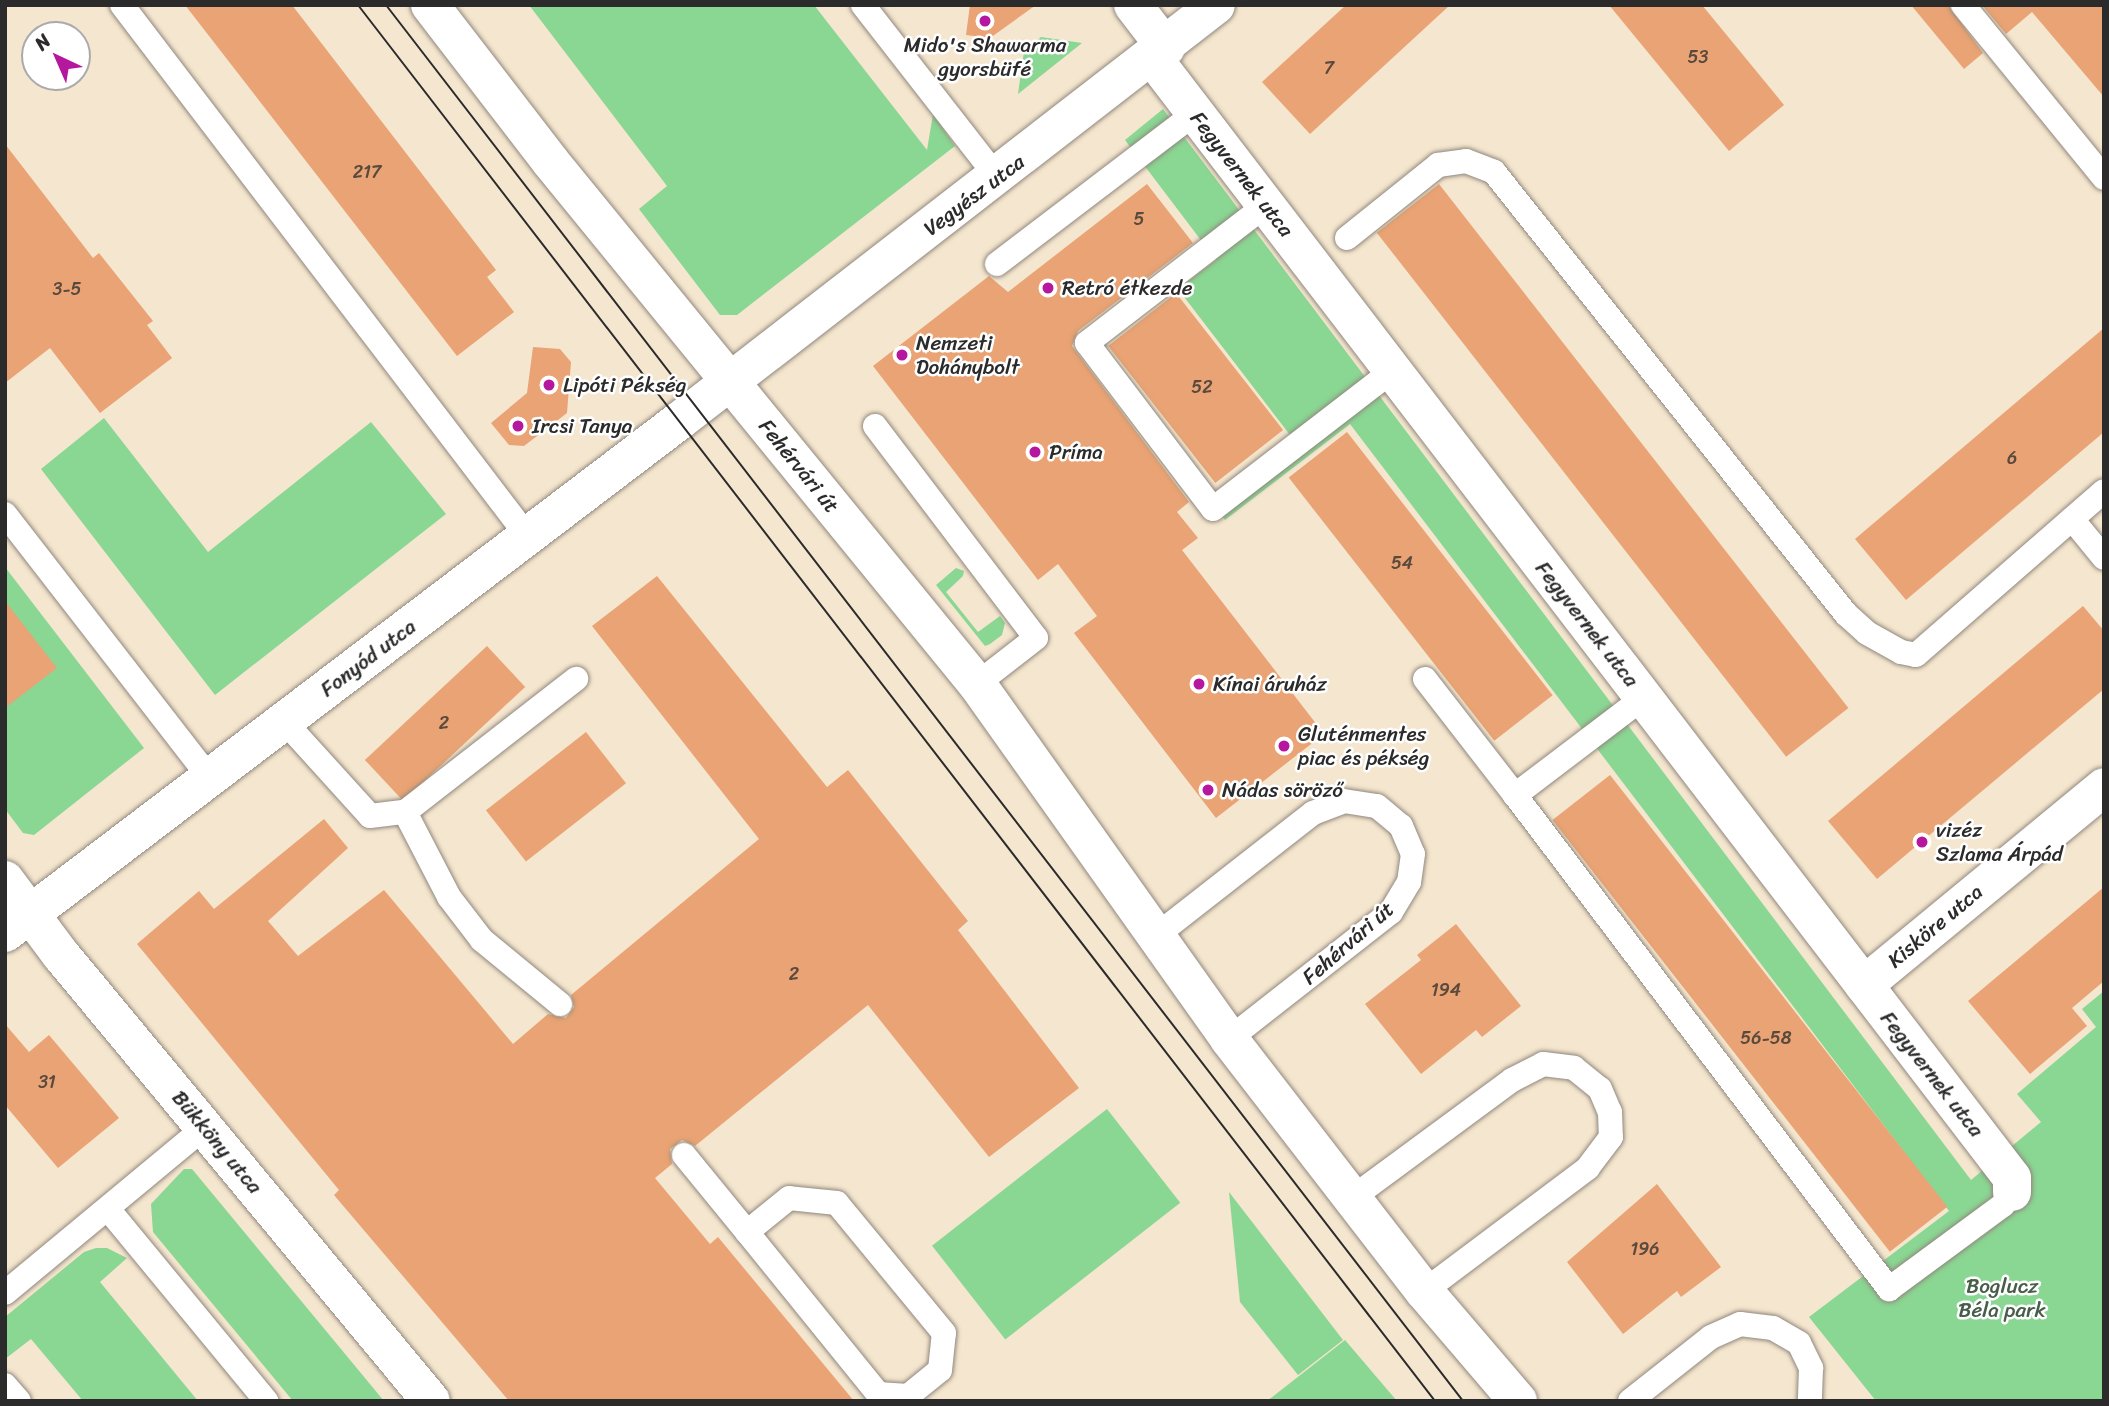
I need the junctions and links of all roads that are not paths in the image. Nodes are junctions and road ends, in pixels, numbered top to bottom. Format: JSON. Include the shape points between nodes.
{"nodes":[{"id":1,"x":122,"y":5,"type":"edge"},
{"id":2,"x":430,"y":5,"type":"edge"},
{"id":3,"x":863,"y":5,"type":"edge"},
{"id":4,"x":1133,"y":5,"type":"edge"},
{"id":5,"x":1216,"y":5,"type":"edge"},
{"id":6,"x":1963,"y":5,"type":"edge"},
{"id":7,"x":1159,"y":53,"type":"junction"},
{"id":8,"x":1195,"y":113,"type":"junction"},
{"id":9,"x":997,"y":177,"type":"junction"},
{"id":10,"x":2104,"y":178,"type":"edge"},
{"id":11,"x":1266,"y":205,"type":"junction"},
{"id":12,"x":1347,"y":238,"type":"dead end"},
{"id":13,"x":997,"y":264,"type":"dead end"},
{"id":14,"x":1392,"y":371,"type":"junction"},
{"id":15,"x":729,"y":382,"type":"junction"},
{"id":16,"x":875,"y":426,"type":"dead end"},
{"id":17,"x":2104,"y":491,"type":"edge"},
{"id":18,"x":5,"y":514,"type":"edge"},
{"id":19,"x":2072,"y":519,"type":"junction"},
{"id":20,"x":528,"y":537,"type":"junction"},
{"id":21,"x":2104,"y":558,"type":"edge"},
{"id":22,"x":576,"y":679,"type":"dead end"},
{"id":23,"x":1425,"y":679,"type":"dead end"},
{"id":24,"x":977,"y":684,"type":"junction"},
{"id":25,"x":1643,"y":698,"type":"junction"},
{"id":26,"x":284,"y":721,"type":"junction"},
{"id":27,"x":209,"y":777,"type":"junction"},
{"id":28,"x":2104,"y":787,"type":"edge"},
{"id":29,"x":1515,"y":795,"type":"junction"},
{"id":30,"x":405,"y":812,"type":"junction"},
{"id":31,"x":5,"y":880,"type":"edge"},
{"id":32,"x":18,"y":923,"type":"edge"},
{"id":33,"x":1153,"y":938,"type":"junction"},
{"id":34,"x":1864,"y":985,"type":"junction"},
{"id":35,"x":560,"y":1004,"type":"dead end"},
{"id":36,"x":1229,"y":1039,"type":"junction"},
{"id":37,"x":205,"y":1127,"type":"junction"},
{"id":38,"x":684,"y":1155,"type":"dead end"},
{"id":39,"x":2012,"y":1192,"type":"joint"},
{"id":40,"x":1352,"y":1198,"type":"junction"},
{"id":41,"x":108,"y":1209,"type":"junction"},
{"id":42,"x":747,"y":1232,"type":"junction"},
{"id":43,"x":1424,"y":1291,"type":"junction"},
{"id":44,"x":5,"y":1293,"type":"edge"},
{"id":45,"x":5,"y":1385,"type":"edge"},
{"id":46,"x":19,"y":1401,"type":"edge"},
{"id":47,"x":266,"y":1401,"type":"edge"},
{"id":48,"x":431,"y":1401,"type":"edge"},
{"id":49,"x":1518,"y":1401,"type":"edge"},
{"id":50,"x":1630,"y":1401,"type":"edge"},
{"id":51,"x":1810,"y":1401,"type":"edge"}],
"edges":[{"from":1,"to":20,"type":"lane"},
{"from":2,"to":15,"type":"street","name":"Fehérvári út"},
{"from":3,"to":9,"type":"lane"},
{"from":4,"to":7,"type":"street","name":"Fegyvernek utca"},
{"from":5,"to":7,"type":"street","name":"Vegyész utca"},
{"from":6,"to":10,"type":"lane"},
{"from":7,"to":8,"type":"street","name":"Fegyvernek utca"},
{"from":7,"to":9,"type":"street","name":"Vegyész utca"},
{"from":8,"to":11,"type":"street","name":"Fegyvernek utca"},
{"from":8,"to":13,"type":"lane"},
{"from":9,"to":15,"type":"street","name":"Vegyész utca"},
{"from":11,"to":14,"type":"street","name":"Fegyvernek utca"},
{"from":11,"to":14,"type":"lane","via":[[1087,344],[1095,355],[1213,509]]},
{"from":12,"to":19,"type":"lane","via":[[1438,165],[1466,161],[1494,172],[1846,614],[1867,633],[1901,652],[1916,654]]},
{"from":14,"to":25,"type":"street","name":"Fegyvernek utca"},
{"from":15,"to":20,"type":"street","name":"Fonyód utca"},
{"from":15,"to":24,"type":"street","name":"Fehérvári út"},
{"from":16,"to":24,"type":"lane","via":[[1035,638]]},
{"from":17,"to":19,"type":"lane"},
{"from":18,"to":27,"type":"lane"},
{"from":19,"to":21,"type":"lane"},
{"from":20,"to":26,"type":"street","name":"Fonyód utca"},
{"from":22,"to":30,"type":"lane"},
{"from":23,"to":29,"type":"lane"},
{"from":24,"to":33,"type":"street","name":"Fehérvári út"},
{"from":25,"to":29,"type":"lane"},
{"from":25,"to":34,"type":"street","name":"Fegyvernek utca"},
{"from":26,"to":27,"type":"street","name":"Fonyód utca"},
{"from":26,"to":30,"type":"lane","via":[[370,816]]},
{"from":27,"to":32,"type":"street","name":"Fonyód utca"},
{"from":28,"to":34,"type":"street","name":"Kisköre utca"},
{"from":29,"to":39,"type":"lane","via":[[1889,1289],[2003,1205]]},
{"from":30,"to":35,"type":"lane","via":[[449,897],[482,940]]},
{"from":31,"to":32,"type":"street","name":"Bükköny utca"},
{"from":32,"to":37,"type":"street","name":"Bükköny utca"},
{"from":33,"to":36,"type":"street","name":"Fehérvári út"},
{"from":33,"to":36,"type":"lane","name":"Fehérvári út","via":[[1312,813],[1344,801],[1377,806],[1401,826],[1413,854],[1409,882],[1391,912]]},
{"from":34,"to":39,"type":"street","name":"Fegyvernek utca","via":[[2012,1178]]},
{"from":36,"to":40,"type":"street","name":"Fehérvári út"},
{"from":37,"to":41,"type":"lane"},
{"from":37,"to":48,"type":"street","name":"Bükköny utca"},
{"from":38,"to":42,"type":"lane"},
{"from":40,"to":43,"type":"street","name":"Fehérvári út"},
{"from":40,"to":43,"type":"lane","via":[[1512,1080],[1543,1064],[1574,1068],[1600,1089],[1610,1112],[1611,1137],[1588,1168]]},
{"from":41,"to":44,"type":"lane"},
{"from":41,"to":47,"type":"lane"},
{"from":42,"to":42,"type":"lane","via":[[878,1394],[908,1396],[940,1370],[944,1333],[837,1203],[789,1198]]},
{"from":43,"to":49,"type":"street","name":"Fehérvári út"},
{"from":45,"to":46,"type":"lane"},
{"from":50,"to":51,"type":"lane","via":[[1712,1336],[1740,1324],[1773,1328],[1799,1343],[1811,1368]]}]}
